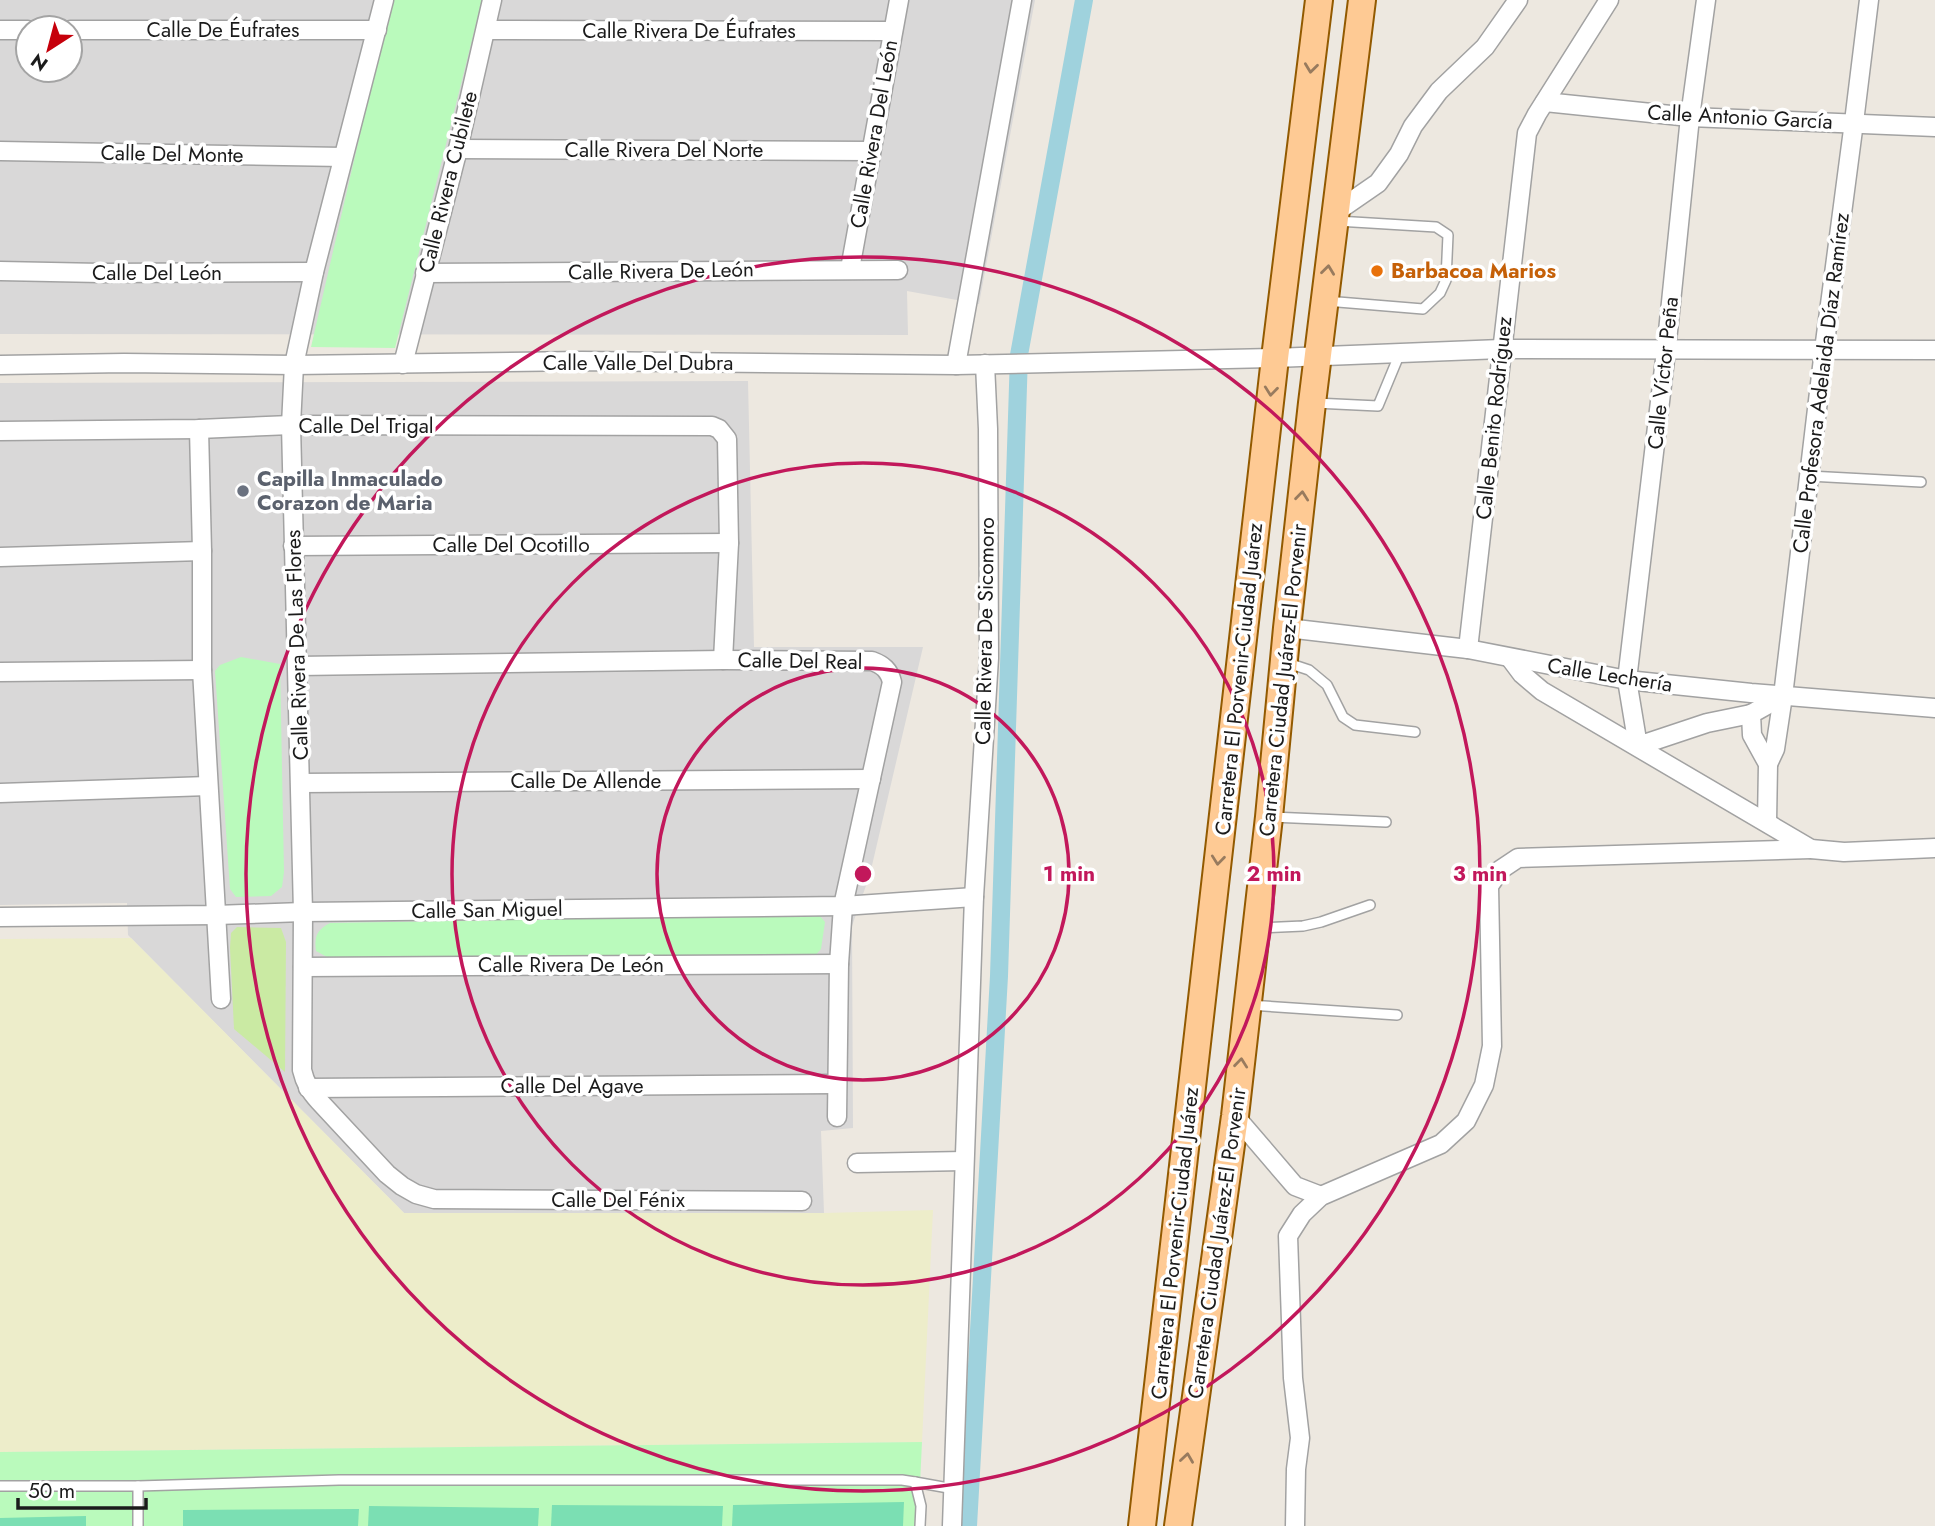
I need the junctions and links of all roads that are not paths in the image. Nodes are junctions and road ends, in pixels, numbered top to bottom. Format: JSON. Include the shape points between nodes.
{"nodes":[{"id":1,"x":384,"y":0,"type":"edge"},
{"id":2,"x":492,"y":0,"type":"edge"},
{"id":3,"x":899,"y":0,"type":"edge"},
{"id":4,"x":1022,"y":0,"type":"edge"},
{"id":5,"x":1319,"y":0,"type":"edge"},
{"id":6,"x":1362,"y":0,"type":"edge"},
{"id":7,"x":1518,"y":0,"type":"edge"},
{"id":8,"x":1609,"y":0,"type":"edge"},
{"id":9,"x":1706,"y":0,"type":"edge"},
{"id":10,"x":1869,"y":0,"type":"edge"},
{"id":11,"x":84,"y":30,"type":"edge"},
{"id":12,"x":377,"y":30,"type":"junction"},
{"id":13,"x":486,"y":30,"type":"junction"},
{"id":14,"x":893,"y":31,"type":"junction"},
{"id":15,"x":1545,"y":102,"type":"junction"},
{"id":16,"x":1690,"y":117,"type":"junction"},
{"id":17,"x":1854,"y":122,"type":"junction"},
{"id":18,"x":1935,"y":127,"type":"edge"},
{"id":19,"x":458,"y":149,"type":"junction"},
{"id":20,"x":0,"y":151,"type":"edge"},
{"id":21,"x":870,"y":151,"type":"junction"},
{"id":22,"x":343,"y":157,"type":"junction"},
{"id":23,"x":1335,"y":216,"type":"junction"},
{"id":24,"x":850,"y":269,"type":"junction"},
{"id":25,"x":898,"y":270,"type":"dead end"},
{"id":26,"x":0,"y":271,"type":"edge"},
{"id":27,"x":314,"y":272,"type":"junction"},
{"id":28,"x":425,"y":273,"type":"junction"},
{"id":29,"x":1325,"y":301,"type":"junction"},
{"id":30,"x":1501,"y":349,"type":"junction"},
{"id":31,"x":1824,"y":350,"type":"junction"},
{"id":32,"x":1935,"y":350,"type":"edge"},
{"id":33,"x":1666,"y":351,"type":"junction"},
{"id":34,"x":1400,"y":353,"type":"junction"},
{"id":35,"x":1318,"y":356,"type":"junction"},
{"id":36,"x":1275,"y":358,"type":"junction"},
{"id":37,"x":403,"y":364,"type":"junction"},
{"id":38,"x":992,"y":364,"type":"junction"},
{"id":39,"x":0,"y":365,"type":"edge"},
{"id":40,"x":294,"y":365,"type":"junction"},
{"id":41,"x":956,"y":365,"type":"junction"},
{"id":42,"x":1312,"y":403,"type":"junction"},
{"id":43,"x":291,"y":425,"type":"junction"},
{"id":44,"x":199,"y":429,"type":"junction"},
{"id":45,"x":0,"y":431,"type":"edge"},
{"id":46,"x":1809,"y":476,"type":"junction"},
{"id":47,"x":1921,"y":482,"type":"dead end"},
{"id":48,"x":729,"y":543,"type":"junction"},
{"id":49,"x":293,"y":546,"type":"junction"},
{"id":50,"x":202,"y":551,"type":"junction"},
{"id":51,"x":0,"y":557,"type":"edge"},
{"id":52,"x":1287,"y":628,"type":"junction"},
{"id":53,"x":1468,"y":649,"type":"junction"},
{"id":54,"x":1510,"y":658,"type":"junction"},
{"id":55,"x":723,"y":660,"type":"junction"},
{"id":56,"x":1284,"y":662,"type":"junction"},
{"id":57,"x":298,"y":666,"type":"junction"},
{"id":58,"x":202,"y":670,"type":"junction"},
{"id":59,"x":0,"y":672,"type":"edge"},
{"id":60,"x":1627,"y":680,"type":"junction"},
{"id":61,"x":1783,"y":695,"type":"junction"},
{"id":62,"x":1935,"y":708,"type":"edge"},
{"id":63,"x":1751,"y":714,"type":"junction"},
{"id":64,"x":1415,"y":732,"type":"dead end"},
{"id":65,"x":1638,"y":746,"type":"junction"},
{"id":66,"x":1768,"y":764,"type":"junction"},
{"id":67,"x":871,"y":779,"type":"junction"},
{"id":68,"x":301,"y":783,"type":"junction"},
{"id":69,"x":208,"y":786,"type":"junction"},
{"id":70,"x":0,"y":793,"type":"edge"},
{"id":71,"x":1269,"y":817,"type":"junction"},
{"id":72,"x":1386,"y":822,"type":"dead end"},
{"id":73,"x":1767,"y":822,"type":"junction"},
{"id":74,"x":1935,"y":848,"type":"edge"},
{"id":75,"x":1811,"y":849,"type":"junction"},
{"id":76,"x":974,"y":897,"type":"junction"},
{"id":77,"x":1370,"y":905,"type":"dead end"},
{"id":78,"x":843,"y":906,"type":"junction"},
{"id":79,"x":303,"y":912,"type":"junction"},
{"id":80,"x":216,"y":915,"type":"junction"},
{"id":81,"x":0,"y":917,"type":"edge"},
{"id":82,"x":1256,"y":928,"type":"junction"},
{"id":83,"x":839,"y":964,"type":"junction"},
{"id":84,"x":303,"y":967,"type":"junction"},
{"id":85,"x":221,"y":999,"type":"dead end"},
{"id":86,"x":1248,"y":1005,"type":"junction"},
{"id":87,"x":1397,"y":1016,"type":"dead end"},
{"id":88,"x":836,"y":1084,"type":"junction"},
{"id":89,"x":308,"y":1088,"type":"junction"},
{"id":90,"x":1235,"y":1116,"type":"junction"},
{"id":91,"x":837,"y":1117,"type":"dead end"},
{"id":92,"x":964,"y":1161,"type":"junction"},
{"id":93,"x":857,"y":1163,"type":"dead end"},
{"id":94,"x":1321,"y":1196,"type":"junction"},
{"id":95,"x":802,"y":1200,"type":"dead end"},
{"id":96,"x":915,"y":1482,"type":"junction"},
{"id":97,"x":0,"y":1486,"type":"edge"},
{"id":98,"x":138,"y":1486,"type":"junction"},
{"id":99,"x":954,"y":1489,"type":"junction"},
{"id":100,"x":138,"y":1526,"type":"edge"},
{"id":101,"x":920,"y":1526,"type":"edge"},
{"id":102,"x":952,"y":1526,"type":"edge"},
{"id":103,"x":1142,"y":1526,"type":"edge"},
{"id":104,"x":1178,"y":1526,"type":"edge"},
{"id":105,"x":1295,"y":1526,"type":"edge"}],
"edges":[{"from":1,"to":12,"type":"street","name":"Calle Rivera De Las Flores"},
{"from":2,"to":13,"type":"street","name":"Calle Rivera Cubilete"},
{"from":3,"to":14,"type":"street","name":"Calle Rivera Del León"},
{"from":4,"to":41,"type":"street"},
{"from":5,"to":36,"type":"main road","name":"Carretera El Porvenir-Ciudad Juárez","one_way":true},
{"from":6,"to":23,"type":"main road","name":"Carretera Ciudad Juárez-El Porvenir"},
{"from":7,"to":23,"type":"street","via":[[1486,47],[1439,92],[1378,183]]},
{"from":8,"to":15,"type":"street","name":"Calle Benito Rodríguez"},
{"from":9,"to":16,"type":"street","name":"Calle Víctor Peña"},
{"from":10,"to":17,"type":"street","name":"Calle Profesora Adelaida Díaz Ramírez"},
{"from":11,"to":12,"type":"street","name":"Calle De Éufrates"},
{"from":12,"to":22,"type":"street","name":"Calle Rivera De Las Flores"},
{"from":13,"to":14,"type":"street","name":"Calle Rivera De Éufrates"},
{"from":13,"to":19,"type":"street","name":"Calle Rivera Cubilete"},
{"from":14,"to":21,"type":"street","name":"Calle Rivera Del León"},
{"from":15,"to":16,"type":"street","name":"Calle Antonio García"},
{"from":15,"to":30,"type":"street","name":"Calle Benito Rodríguez","via":[[1527,133]]},
{"from":16,"to":17,"type":"street","name":"Calle Antonio García"},
{"from":16,"to":33,"type":"street","name":"Calle Víctor Peña"},
{"from":17,"to":18,"type":"street","name":"Calle Antonio García"},
{"from":17,"to":31,"type":"street","name":"Calle Profesora Adelaida Díaz Ramírez"},
{"from":19,"to":21,"type":"street","name":"Calle Rivera Del Norte"},
{"from":19,"to":28,"type":"street","name":"Calle Rivera Cubilete"},
{"from":20,"to":22,"type":"street","name":"Calle Del Monte"},
{"from":21,"to":24,"type":"street","name":"Calle Rivera Del León"},
{"from":22,"to":27,"type":"street","name":"Calle Rivera De Las Flores"},
{"from":29,"to":23,"type":"main road","name":"Carretera Ciudad Juárez-El Porvenir","one_way":true},
{"from":23,"to":29,"type":"lane","via":[[1436,227],[1448,234],[1446,280],[1423,309]]},
{"from":24,"to":25,"type":"street","name":"Calle Rivera De León"},
{"from":24,"to":28,"type":"street","name":"Calle Rivera De León"},
{"from":26,"to":27,"type":"street","name":"Calle Del León"},
{"from":27,"to":40,"type":"street","name":"Calle Rivera De Las Flores"},
{"from":28,"to":37,"type":"street","name":"Calle Rivera Cubilete"},
{"from":29,"to":35,"type":"main road","name":"Carretera Ciudad Juárez-El Porvenir"},
{"from":30,"to":33,"type":"street","name":"Calle Valle Del Dubra"},
{"from":30,"to":34,"type":"street","name":"Calle Valle Del Dubra"},
{"from":30,"to":53,"type":"street","name":"Calle Benito Rodríguez"},
{"from":31,"to":32,"type":"street","name":"Calle Valle Del Dubra"},
{"from":31,"to":33,"type":"street","name":"Calle Valle Del Dubra"},
{"from":31,"to":46,"type":"street","name":"Calle Profesora Adelaida Díaz Ramírez"},
{"from":33,"to":60,"type":"street","name":"Calle Víctor Peña"},
{"from":34,"to":35,"type":"street","name":"Calle Valle Del Dubra"},
{"from":34,"to":42,"type":"lane","via":[[1378,406]]},
{"from":35,"to":36,"type":"street","name":"Calle Valle Del Dubra"},
{"from":35,"to":42,"type":"main road","name":"Carretera Ciudad Juárez-El Porvenir"},
{"from":36,"to":38,"type":"street","name":"Calle Valle Del Dubra"},
{"from":36,"to":103,"type":"main road","name":"Carretera El Porvenir-Ciudad Juárez","one_way":true},
{"from":37,"to":40,"type":"street","name":"Calle Valle Del Dubra"},
{"from":37,"to":41,"type":"street","name":"Calle Valle Del Dubra"},
{"from":38,"to":41,"type":"street","name":"Calle Valle Del Dubra"},
{"from":38,"to":76,"type":"street","name":"Calle Rivera De Sicomoro","via":[[989,658]]},
{"from":39,"to":40,"type":"street","name":"Calle Valle Del Dubra"},
{"from":40,"to":43,"type":"street","name":"Calle Rivera De Las Flores"},
{"from":52,"to":42,"type":"main road","name":"Carretera Ciudad Juárez-El Porvenir","one_way":true},
{"from":43,"to":44,"type":"street","name":"Calle Del Trigal"},
{"from":43,"to":48,"type":"street","name":"Calle Del Trigal","via":[[712,426],[727,439]]},
{"from":43,"to":49,"type":"street","name":"Calle Rivera De Las Flores"},
{"from":44,"to":45,"type":"street","name":"Calle Del Trigal"},
{"from":44,"to":50,"type":"street"},
{"from":46,"to":47,"type":"lane"},
{"from":46,"to":61,"type":"street","name":"Calle Profesora Adelaida Díaz Ramírez"},
{"from":48,"to":49,"type":"street","name":"Calle Del Ocotillo"},
{"from":48,"to":55,"type":"street"},
{"from":49,"to":57,"type":"street","name":"Calle Rivera De Las Flores"},
{"from":50,"to":51,"type":"street"},
{"from":50,"to":58,"type":"street"},
{"from":52,"to":53,"type":"street","name":"Calle Lechería"},
{"from":52,"to":56,"type":"main road","name":"Carretera Ciudad Juárez-El Porvenir"},
{"from":53,"to":54,"type":"street","name":"Calle Lechería"},
{"from":54,"to":60,"type":"street","name":"Calle Lechería"},
{"from":54,"to":65,"type":"street","via":[[1542,691]]},
{"from":55,"to":57,"type":"street","name":"Calle Del Real"},
{"from":55,"to":67,"type":"street","name":"Calle Del Real","via":[[872,661],[886,669],[892,682]]},
{"from":56,"to":64,"type":"lane","via":[[1309,670],[1327,685],[1343,717],[1355,725]]},
{"from":56,"to":71,"type":"main road","name":"Carretera Ciudad Juárez-El Porvenir"},
{"from":57,"to":68,"type":"street","name":"Calle Rivera De Las Flores"},
{"from":58,"to":59,"type":"street"},
{"from":58,"to":69,"type":"street"},
{"from":60,"to":61,"type":"street","name":"Calle Lechería"},
{"from":60,"to":65,"type":"street","name":"Calle Víctor Peña"},
{"from":61,"to":62,"type":"street","name":"Calle Lechería"},
{"from":61,"to":63,"type":"street"},
{"from":61,"to":66,"type":"street","name":"Calle Profesora Adelaida Díaz Ramírez","via":[[1775,749]]},
{"from":63,"to":65,"type":"street"},
{"from":63,"to":66,"type":"street","via":[[1752,735]]},
{"from":65,"to":73,"type":"street"},
{"from":66,"to":73,"type":"street"},
{"from":67,"to":68,"type":"street","name":"Calle De Allende"},
{"from":67,"to":78,"type":"street","name":"Calle Del Real"},
{"from":68,"to":79,"type":"street","name":"Calle Rivera De Las Flores"},
{"from":69,"to":70,"type":"street"},
{"from":69,"to":80,"type":"street"},
{"from":71,"to":72,"type":"lane"},
{"from":71,"to":82,"type":"main road","name":"Carretera Ciudad Juárez-El Porvenir"},
{"from":73,"to":75,"type":"street"},
{"from":74,"to":75,"type":"street"},
{"from":75,"to":94,"type":"street","via":[[1518,858],[1500,870],[1489,886],[1492,1046],[1484,1085],[1466,1121],[1441,1144]]},
{"from":76,"to":78,"type":"street","name":"Calle San Miguel"},
{"from":76,"to":92,"type":"street","name":"Calle Rivera De Sicomoro"},
{"from":77,"to":82,"type":"lane","via":[[1312,924]]},
{"from":78,"to":79,"type":"street","name":"Calle San Miguel"},
{"from":78,"to":83,"type":"street","name":"Calle Del Real"},
{"from":79,"to":80,"type":"street","name":"Calle San Miguel"},
{"from":79,"to":84,"type":"street","name":"Calle Rivera De Las Flores"},
{"from":80,"to":81,"type":"street","name":"Calle San Miguel"},
{"from":80,"to":85,"type":"street"},
{"from":82,"to":86,"type":"main road","name":"Carretera Ciudad Juárez-El Porvenir"},
{"from":83,"to":84,"type":"street","name":"Calle Rivera De León"},
{"from":83,"to":88,"type":"street","name":"Calle Del Real"},
{"from":84,"to":89,"type":"street","name":"Calle Rivera De Las Flores","via":[[302,1070]]},
{"from":86,"to":87,"type":"lane"},
{"from":90,"to":86,"type":"main road","name":"Carretera Ciudad Juárez-El Porvenir","one_way":true},
{"from":88,"to":89,"type":"street","name":"Calle Del Agave"},
{"from":88,"to":91,"type":"street","name":"Calle Del Real"},
{"from":89,"to":95,"type":"street","name":"Calle Del Fénix","via":[[387,1174],[416,1194],[434,1199]]},
{"from":90,"to":94,"type":"street","via":[[1295,1186]]},
{"from":104,"to":90,"type":"main road","name":"Carretera Ciudad Juárez-El Porvenir","one_way":true},
{"from":92,"to":93,"type":"street"},
{"from":92,"to":99,"type":"street","name":"Calle Rivera De Sicomoro"},
{"from":94,"to":105,"type":"street","via":[[1288,1236],[1300,1438]]},
{"from":96,"to":98,"type":"lane","via":[[338,1480]]},
{"from":96,"to":99,"type":"lane"},
{"from":96,"to":101,"type":"lane"},
{"from":97,"to":98,"type":"lane"},
{"from":98,"to":100,"type":"lane"},
{"from":99,"to":102,"type":"street","name":"Calle Rivera De Sicomoro"}]}
